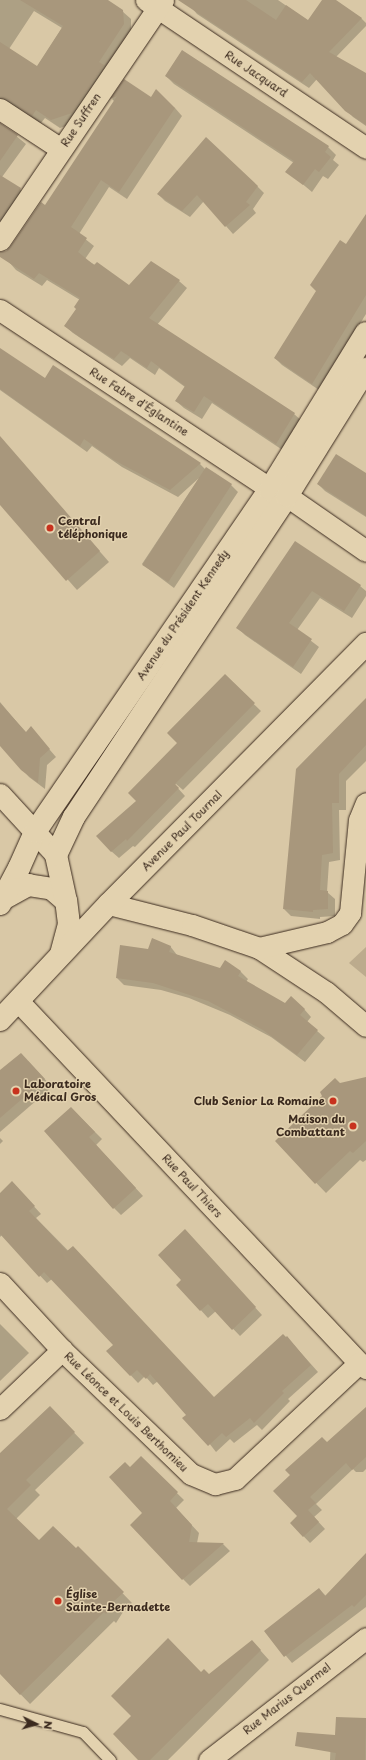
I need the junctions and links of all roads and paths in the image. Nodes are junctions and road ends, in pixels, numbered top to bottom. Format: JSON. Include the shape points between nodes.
{"nodes":[{"id":1,"x":156,"y":3,"type":"edge"},
{"id":2,"x":0,"y":109,"type":"edge"},
{"id":3,"x":366,"y":148,"type":"edge"},
{"id":4,"x":61,"y":149,"type":"junction"},
{"id":5,"x":0,"y":240,"type":"edge"},
{"id":6,"x":0,"y":310,"type":"edge"},
{"id":7,"x":366,"y":333,"type":"edge"},
{"id":8,"x":366,"y":369,"type":"edge"},
{"id":9,"x":278,"y":493,"type":"junction"},
{"id":10,"x":366,"y":551,"type":"edge"},
{"id":11,"x":366,"y":644,"type":"edge"},
{"id":12,"x":0,"y":794,"type":"edge"},
{"id":13,"x":366,"y":803,"type":"edge"},
{"id":14,"x":35,"y":832,"type":"junction"},
{"id":15,"x":56,"y":855,"type":"junction"},
{"id":16,"x":2,"y":901,"type":"edge"},
{"id":17,"x":66,"y":901,"type":"junction"},
{"id":18,"x":109,"y":904,"type":"junction"},
{"id":19,"x":259,"y":948,"type":"junction"},
{"id":20,"x":61,"y":954,"type":"junction"},
{"id":21,"x":19,"y":1002,"type":"junction"},
{"id":22,"x":0,"y":1020,"type":"edge"},
{"id":23,"x":366,"y":1026,"type":"edge"},
{"id":24,"x":0,"y":1283,"type":"edge"},
{"id":25,"x":62,"y":1350,"type":"junction"},
{"id":26,"x":362,"y":1365,"type":"edge"},
{"id":27,"x":0,"y":1409,"type":"edge"},
{"id":28,"x":366,"y":1638,"type":"edge"},
{"id":29,"x":0,"y":1709,"type":"edge"},
{"id":30,"x":110,"y":1760,"type":"edge"},
{"id":31,"x":209,"y":1760,"type":"edge"}],
"edges":[{"from":1,"to":3,"type":"street","name":"Rue Jacquard"},
{"from":1,"to":4,"type":"street","name":"Rue Suffren"},
{"from":2,"to":4,"type":"street"},
{"from":4,"to":5,"type":"street","name":"Rue Suffren"},
{"from":6,"to":9,"type":"street","name":"Rue Fabre d'Églantine"},
{"from":7,"to":9,"type":"main road","name":"Avenue du Président Kennedy"},
{"from":8,"to":9,"type":"main road","name":"Avenue du Président Kennedy"},
{"from":9,"to":10,"type":"street","name":"Rue Fabre d'Églantine"},
{"from":9,"to":14,"type":"main road","name":"Avenue du Président Kennedy"},
{"from":9,"to":15,"type":"main road","name":"Avenue du Président Kennedy","via":[[74,817]]},
{"from":11,"to":18,"type":"main road","name":"Avenue Paul Tournal"},
{"from":12,"to":14,"type":"street"},
{"from":13,"to":19,"type":"street","via":[[359,820],[350,913],[342,924],[327,932]]},
{"from":14,"to":15,"type":"street"},
{"from":14,"to":16,"type":"main road","name":"Avenue du Président Kennedy","via":[[20,868]]},
{"from":15,"to":17,"type":"main road"},
{"from":16,"to":17,"type":"main road","name":"Avenue du Président Kennedy","via":[[28,885],[52,889]]},
{"from":17,"to":20,"type":"main road","via":[[69,924]]},
{"from":18,"to":19,"type":"street","via":[[192,925]]},
{"from":18,"to":20,"type":"main road","name":"Avenue Paul Tournal"},
{"from":19,"to":23,"type":"street","via":[[326,992]]},
{"from":20,"to":21,"type":"main road","name":"Avenue Paul Tournal"},
{"from":21,"to":22,"type":"main road","name":"Avenue Paul Tournal"},
{"from":21,"to":26,"type":"street","name":"Rue Paul Thiers"},
{"from":24,"to":25,"type":"street","name":"Rue Léonce et Louis Berthomieu"},
{"from":25,"to":26,"type":"street","name":"Rue Léonce et Louis Berthomieu","via":[[191,1474],[214,1484],[235,1479]]},
{"from":25,"to":27,"type":"street","name":"Rue Léonce et Louis Berthomieu"},
{"from":28,"to":31,"type":"street","name":"Rue Marius Quermel"},
{"from":29,"to":30,"type":"lane","via":[[83,1732]]}]}
